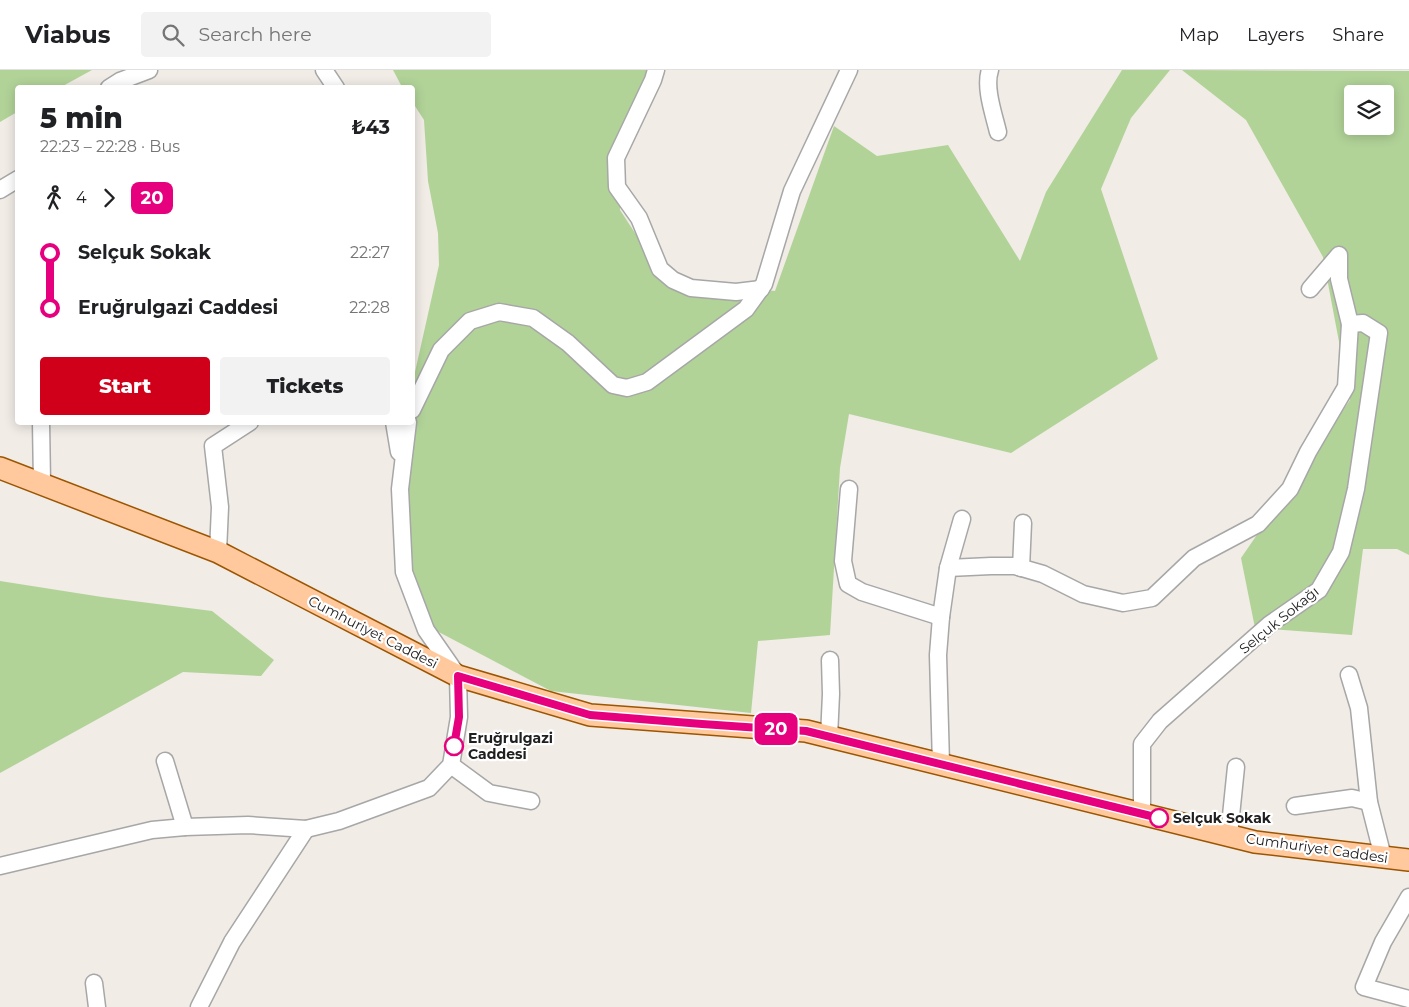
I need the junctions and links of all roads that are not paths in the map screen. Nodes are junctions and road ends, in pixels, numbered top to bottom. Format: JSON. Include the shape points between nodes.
{"nodes":[{"id":1,"x":149,"y":70,"type":"edge"},
{"id":2,"x":324,"y":70,"type":"edge"},
{"id":3,"x":656,"y":70,"type":"edge"},
{"id":4,"x":849,"y":70,"type":"edge"},
{"id":5,"x":990,"y":70,"type":"edge"},
{"id":6,"x":114,"y":85,"type":"edge"},
{"id":7,"x":334,"y":85,"type":"edge"},
{"id":8,"x":998,"y":132,"type":"dead end"},
{"id":9,"x":15,"y":181,"type":"edge"},
{"id":10,"x":0,"y":190,"type":"edge"},
{"id":11,"x":761,"y":289,"type":"junction"},
{"id":12,"x":1310,"y":289,"type":"dead end"},
{"id":13,"x":1350,"y":324,"type":"junction"},
{"id":14,"x":415,"y":404,"type":"edge"},
{"id":15,"x":41,"y":425,"type":"edge"},
{"id":16,"x":245,"y":425,"type":"edge"},
{"id":17,"x":394,"y":425,"type":"edge"},
{"id":18,"x":408,"y":425,"type":"edge"},
{"id":19,"x":0,"y":468,"type":"edge"},
{"id":20,"x":402,"y":471,"type":"junction"},
{"id":21,"x":42,"y":483,"type":"junction"},
{"id":22,"x":849,"y":489,"type":"dead end"},
{"id":23,"x":962,"y":520,"type":"dead end"},
{"id":24,"x":1023,"y":523,"type":"dead end"},
{"id":25,"x":218,"y":552,"type":"junction"},
{"id":26,"x":948,"y":568,"type":"junction"},
{"id":27,"x":1021,"y":568,"type":"junction"},
{"id":28,"x":941,"y":617,"type":"junction"},
{"id":29,"x":830,"y":660,"type":"dead end"},
{"id":30,"x":1349,"y":675,"type":"dead end"},
{"id":31,"x":458,"y":676,"type":"junction"},
{"id":32,"x":829,"y":737,"type":"junction"},
{"id":33,"x":164,"y":761,"type":"dead end"},
{"id":34,"x":942,"y":764,"type":"junction"},
{"id":35,"x":451,"y":765,"type":"junction"},
{"id":36,"x":1236,"y":768,"type":"dead end"},
{"id":37,"x":531,"y":801,"type":"dead end"},
{"id":38,"x":1369,"y":802,"type":"junction"},
{"id":39,"x":1295,"y":806,"type":"dead end"},
{"id":40,"x":1142,"y":814,"type":"junction"},
{"id":41,"x":185,"y":827,"type":"junction"},
{"id":42,"x":306,"y":829,"type":"junction"},
{"id":43,"x":1229,"y":835,"type":"junction"},
{"id":44,"x":1384,"y":857,"type":"junction"},
{"id":45,"x":1409,"y":860,"type":"edge"},
{"id":46,"x":0,"y":866,"type":"edge"},
{"id":47,"x":1409,"y":898,"type":"edge"},
{"id":48,"x":94,"y":983,"type":"dead end"},
{"id":49,"x":1409,"y":999,"type":"edge"},
{"id":50,"x":97,"y":1007,"type":"edge"},
{"id":51,"x":199,"y":1007,"type":"edge"}],
"edges":[{"from":1,"to":6,"type":"street"},
{"from":2,"to":7,"type":"street"},
{"from":3,"to":11,"type":"street","via":[[616,158],[617,187],[640,218],[660,269],[673,280],[691,288],[736,292]]},
{"from":4,"to":11,"type":"street","via":[[792,191]]},
{"from":5,"to":8,"type":"street","via":[[989,96]]},
{"from":9,"to":10,"type":"street"},
{"from":11,"to":14,"type":"street","via":[[746,309],[647,382],[627,388],[613,385],[568,343],[533,318],[499,312],[470,322],[441,350]]},
{"from":12,"to":13,"type":"street","via":[[1339,255],[1339,279]]},
{"from":13,"to":27,"type":"street","via":[[1346,387],[1290,489],[1258,524],[1194,558],[1152,598],[1123,603],[1083,594],[1043,574]]},
{"from":13,"to":40,"type":"street","name":"Selçuk Sokağı","via":[[1363,323],[1379,333],[1356,488],[1341,552],[1319,590],[1270,624],[1160,721],[1142,744]]},
{"from":15,"to":21,"type":"street"},
{"from":16,"to":25,"type":"street","via":[[213,446],[220,507]]},
{"from":17,"to":20,"type":"street"},
{"from":18,"to":20,"type":"street"},
{"from":19,"to":21,"type":"main road","name":"Cumhuriyet Caddesi"},
{"from":20,"to":31,"type":"street","via":[[404,572],[426,630]]},
{"from":21,"to":25,"type":"main road","name":"Cumhuriyet Caddesi"},
{"from":22,"to":28,"type":"street","via":[[843,561],[848,584],[862,592]]},
{"from":23,"to":26,"type":"street"},
{"from":24,"to":27,"type":"street"},
{"from":25,"to":31,"type":"main road","name":"Cumhuriyet Caddesi"},
{"from":26,"to":27,"type":"street"},
{"from":26,"to":28,"type":"street"},
{"from":28,"to":34,"type":"street","via":[[938,655]]},
{"from":29,"to":32,"type":"street"},
{"from":30,"to":38,"type":"street","via":[[1359,708]]},
{"from":31,"to":32,"type":"main road","name":"Cumhuriyet Caddesi","via":[[590,715],[806,731]]},
{"from":31,"to":35,"type":"street","via":[[459,717]]},
{"from":32,"to":34,"type":"main road","name":"Cumhuriyet Caddesi"},
{"from":33,"to":41,"type":"street"},
{"from":34,"to":40,"type":"main road","name":"Cumhuriyet Caddesi"},
{"from":35,"to":37,"type":"street","via":[[489,793]]},
{"from":35,"to":42,"type":"street","via":[[428,788],[339,822]]},
{"from":36,"to":43,"type":"street"},
{"from":38,"to":39,"type":"street","via":[[1352,798]]},
{"from":38,"to":44,"type":"street"},
{"from":40,"to":43,"type":"main road","name":"Cumhuriyet Caddesi"},
{"from":41,"to":42,"type":"street","via":[[248,825]]},
{"from":41,"to":46,"type":"street","via":[[152,830]]},
{"from":42,"to":51,"type":"street","via":[[232,942]]},
{"from":43,"to":44,"type":"main road","name":"Cumhuriyet Caddesi","via":[[1255,842]]},
{"from":44,"to":45,"type":"main road","name":"Cumhuriyet Caddesi"},
{"from":47,"to":49,"type":"street","via":[[1383,942],[1364,987]]},
{"from":48,"to":50,"type":"street"}]}
